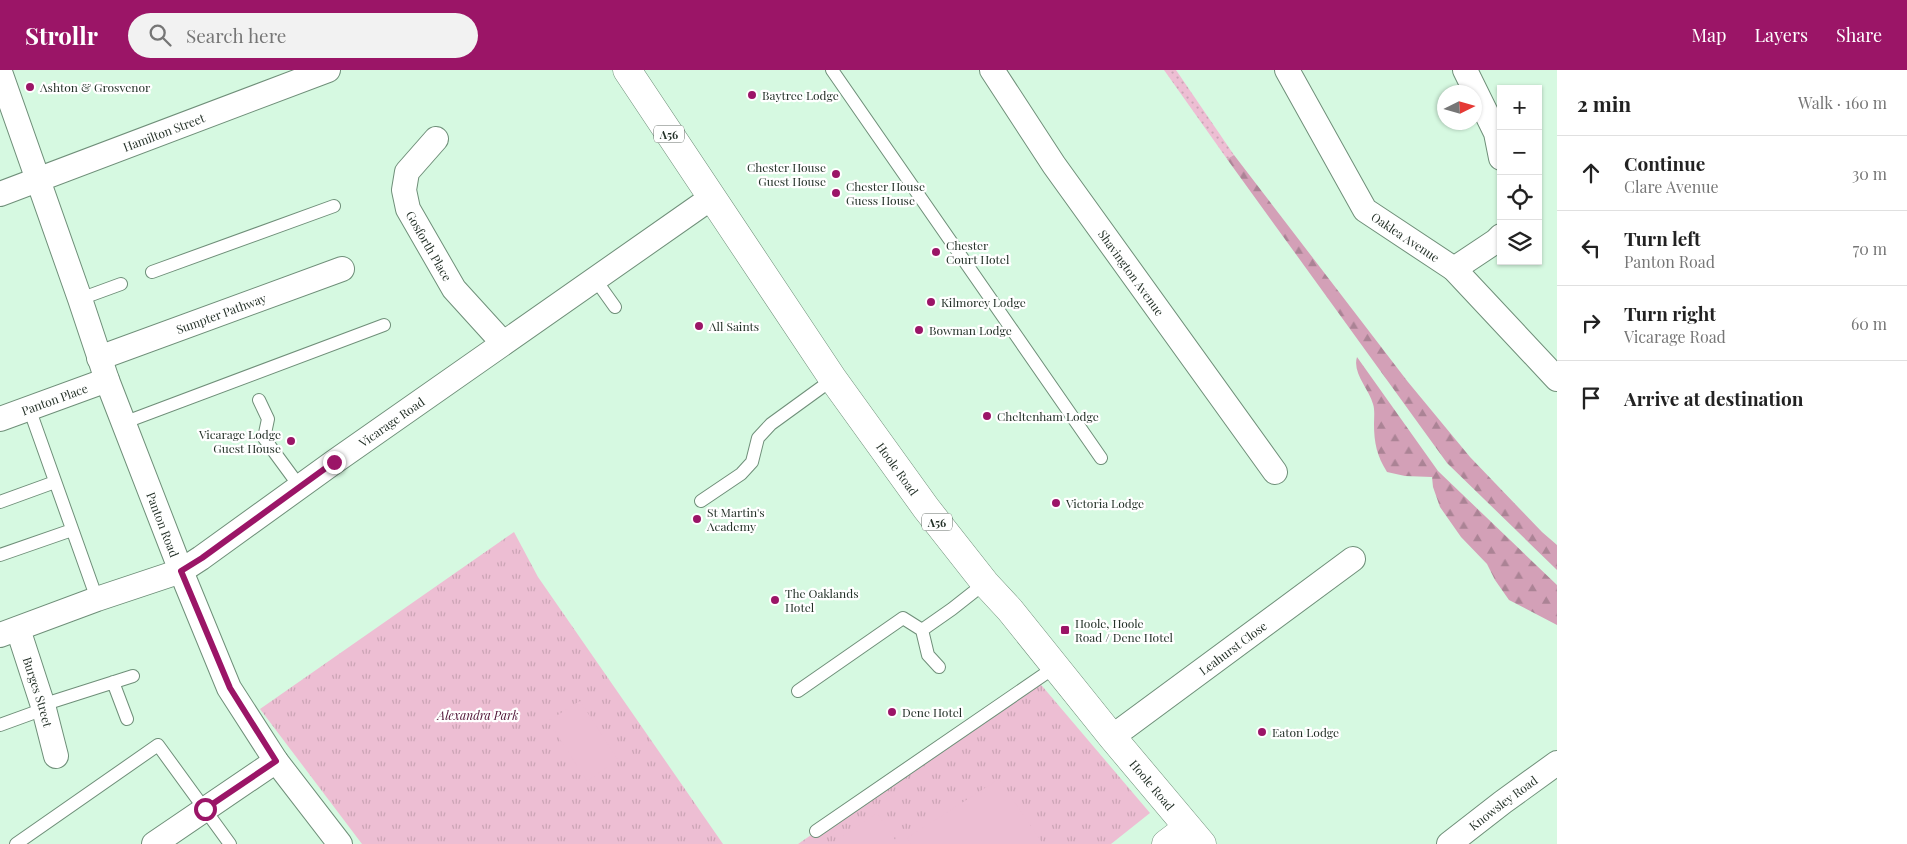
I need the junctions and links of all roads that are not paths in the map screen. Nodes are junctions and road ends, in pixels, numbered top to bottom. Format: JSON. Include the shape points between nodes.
{"nodes":[{"id":1,"x":328,"y":70,"type":"edge"},
{"id":2,"x":627,"y":70,"type":"edge"},
{"id":3,"x":832,"y":70,"type":"edge"},
{"id":4,"x":992,"y":70,"type":"edge"},
{"id":5,"x":1287,"y":70,"type":"edge"},
{"id":6,"x":1465,"y":70,"type":"edge"},
{"id":7,"x":0,"y":72,"type":"edge"},
{"id":8,"x":1497,"y":138,"type":"edge"},
{"id":9,"x":436,"y":139,"type":"dead end"},
{"id":10,"x":38,"y":180,"type":"junction"},
{"id":11,"x":0,"y":194,"type":"edge"},
{"id":12,"x":711,"y":198,"type":"junction"},
{"id":13,"x":334,"y":206,"type":"dead end"},
{"id":14,"x":1497,"y":240,"type":"edge"},
{"id":15,"x":1454,"y":269,"type":"junction"},
{"id":16,"x":342,"y":270,"type":"dead end"},
{"id":17,"x":152,"y":272,"type":"dead end"},
{"id":18,"x":595,"y":279,"type":"junction"},
{"id":19,"x":121,"y":284,"type":"dead end"},
{"id":20,"x":80,"y":298,"type":"junction"},
{"id":21,"x":615,"y":307,"type":"dead end"},
{"id":22,"x":384,"y":325,"type":"dead end"},
{"id":23,"x":503,"y":343,"type":"junction"},
{"id":24,"x":99,"y":358,"type":"junction"},
{"id":25,"x":833,"y":379,"type":"junction"},
{"id":26,"x":1557,"y":379,"type":"edge"},
{"id":27,"x":107,"y":380,"type":"junction"},
{"id":28,"x":258,"y":400,"type":"dead end"},
{"id":29,"x":29,"y":408,"type":"junction"},
{"id":30,"x":0,"y":419,"type":"edge"},
{"id":31,"x":124,"y":423,"type":"junction"},
{"id":32,"x":1101,"y":458,"type":"dead end"},
{"id":33,"x":1275,"y":472,"type":"dead end"},
{"id":34,"x":55,"y":482,"type":"junction"},
{"id":35,"x":300,"y":487,"type":"junction"},
{"id":36,"x":701,"y":501,"type":"dead end"},
{"id":37,"x":0,"y":502,"type":"edge"},
{"id":38,"x":72,"y":530,"type":"junction"},
{"id":39,"x":0,"y":555,"type":"edge"},
{"id":40,"x":1354,"y":559,"type":"dead end"},
{"id":41,"x":181,"y":571,"type":"junction"},
{"id":42,"x":985,"y":582,"type":"junction"},
{"id":43,"x":97,"y":599,"type":"junction"},
{"id":44,"x":922,"y":630,"type":"junction"},
{"id":45,"x":9,"y":632,"type":"edge"},
{"id":46,"x":939,"y":667,"type":"dead end"},
{"id":47,"x":1055,"y":667,"type":"junction"},
{"id":48,"x":133,"y":676,"type":"dead end"},
{"id":49,"x":113,"y":682,"type":"junction"},
{"id":50,"x":798,"y":691,"type":"dead end"},
{"id":51,"x":43,"y":707,"type":"junction"},
{"id":52,"x":127,"y":719,"type":"dead end"},
{"id":53,"x":0,"y":725,"type":"edge"},
{"id":54,"x":1112,"y":737,"type":"junction"},
{"id":55,"x":56,"y":756,"type":"dead end"},
{"id":56,"x":276,"y":761,"type":"junction"},
{"id":57,"x":1557,"y":763,"type":"edge"},
{"id":58,"x":205,"y":809,"type":"junction"},
{"id":59,"x":816,"y":831,"type":"dead end"},
{"id":60,"x":1195,"y":836,"type":"edge"},
{"id":61,"x":16,"y":844,"type":"edge"},
{"id":62,"x":154,"y":844,"type":"edge"},
{"id":63,"x":230,"y":844,"type":"edge"},
{"id":64,"x":340,"y":844,"type":"edge"},
{"id":65,"x":1166,"y":844,"type":"edge"},
{"id":66,"x":1449,"y":844,"type":"edge"}],
"edges":[{"from":1,"to":10,"type":"street","name":"Hamilton Street"},
{"from":2,"to":12,"type":"main road","name":"Hoole Road","number":"A56"},
{"from":3,"to":32,"type":"lane"},
{"from":4,"to":33,"type":"street","name":"Shavington Avenue","via":[[1054,165]]},
{"from":5,"to":15,"type":"street","name":"Oaklea Avenue","via":[[1365,210]]},
{"from":6,"to":8,"type":"street"},
{"from":7,"to":10,"type":"street","name":"Panton Road"},
{"from":9,"to":23,"type":"street","name":"Gosforth Place","via":[[407,172],[404,190],[408,209],[454,288]]},
{"from":10,"to":11,"type":"street","name":"Hamilton Street"},
{"from":10,"to":20,"type":"street","name":"Panton Road"},
{"from":12,"to":18,"type":"street","name":"Vicarage Road"},
{"from":12,"to":25,"type":"main road","name":"Hoole Road","number":"A56"},
{"from":13,"to":17,"type":"lane"},
{"from":14,"to":15,"type":"street"},
{"from":15,"to":26,"type":"street","name":"Oaklea Avenue"},
{"from":16,"to":24,"type":"street","name":"Sumpter Pathway"},
{"from":18,"to":21,"type":"lane"},
{"from":18,"to":23,"type":"street","name":"Vicarage Road"},
{"from":19,"to":20,"type":"lane"},
{"from":20,"to":24,"type":"street","name":"Panton Road"},
{"from":22,"to":31,"type":"lane"},
{"from":23,"to":35,"type":"street","name":"Vicarage Road"},
{"from":24,"to":27,"type":"street","name":"Panton Road"},
{"from":25,"to":36,"type":"lane","via":[[771,424],[758,438],[752,462],[741,474]]},
{"from":25,"to":42,"type":"main road","name":"Hoole Road","number":"A56","via":[[926,508]]},
{"from":27,"to":29,"type":"street","name":"Panton Place"},
{"from":27,"to":31,"type":"street","name":"Panton Road"},
{"from":28,"to":35,"type":"lane","via":[[268,419],[264,438]]},
{"from":29,"to":30,"type":"street","name":"Panton Place"},
{"from":29,"to":34,"type":"lane"},
{"from":31,"to":41,"type":"street","name":"Panton Road"},
{"from":34,"to":37,"type":"lane"},
{"from":34,"to":38,"type":"lane"},
{"from":35,"to":41,"type":"street","name":"Vicarage Road"},
{"from":38,"to":39,"type":"lane"},
{"from":38,"to":43,"type":"lane"},
{"from":40,"to":54,"type":"street","name":"Leahurst Close"},
{"from":41,"to":43,"type":"street","name":"Vicarage Road"},
{"from":41,"to":56,"type":"street","name":"Panton Road","via":[[230,688]]},
{"from":42,"to":44,"type":"lane"},
{"from":42,"to":47,"type":"main road","name":"Hoole Road","number":"A56"},
{"from":43,"to":45,"type":"street","name":"Vicarage Road"},
{"from":44,"to":46,"type":"lane","via":[[928,656]]},
{"from":44,"to":50,"type":"lane","via":[[903,618]]},
{"from":45,"to":51,"type":"street","name":"Burges Street"},
{"from":47,"to":54,"type":"main road","name":"Hoole Road","number":"A56"},
{"from":47,"to":59,"type":"lane"},
{"from":48,"to":49,"type":"lane"},
{"from":49,"to":51,"type":"lane"},
{"from":49,"to":52,"type":"lane"},
{"from":51,"to":53,"type":"lane"},
{"from":51,"to":55,"type":"street","name":"Burges Street"},
{"from":54,"to":60,"type":"main road","name":"Hoole Road","number":"A56"},
{"from":56,"to":58,"type":"street"},
{"from":56,"to":64,"type":"street","name":"Panton Road"},
{"from":57,"to":66,"type":"street","name":"Knowsley Road"},
{"from":58,"to":61,"type":"lane","via":[[158,745]]},
{"from":58,"to":62,"type":"street"},
{"from":58,"to":63,"type":"lane"},
{"from":60,"to":65,"type":"main road"}]}
